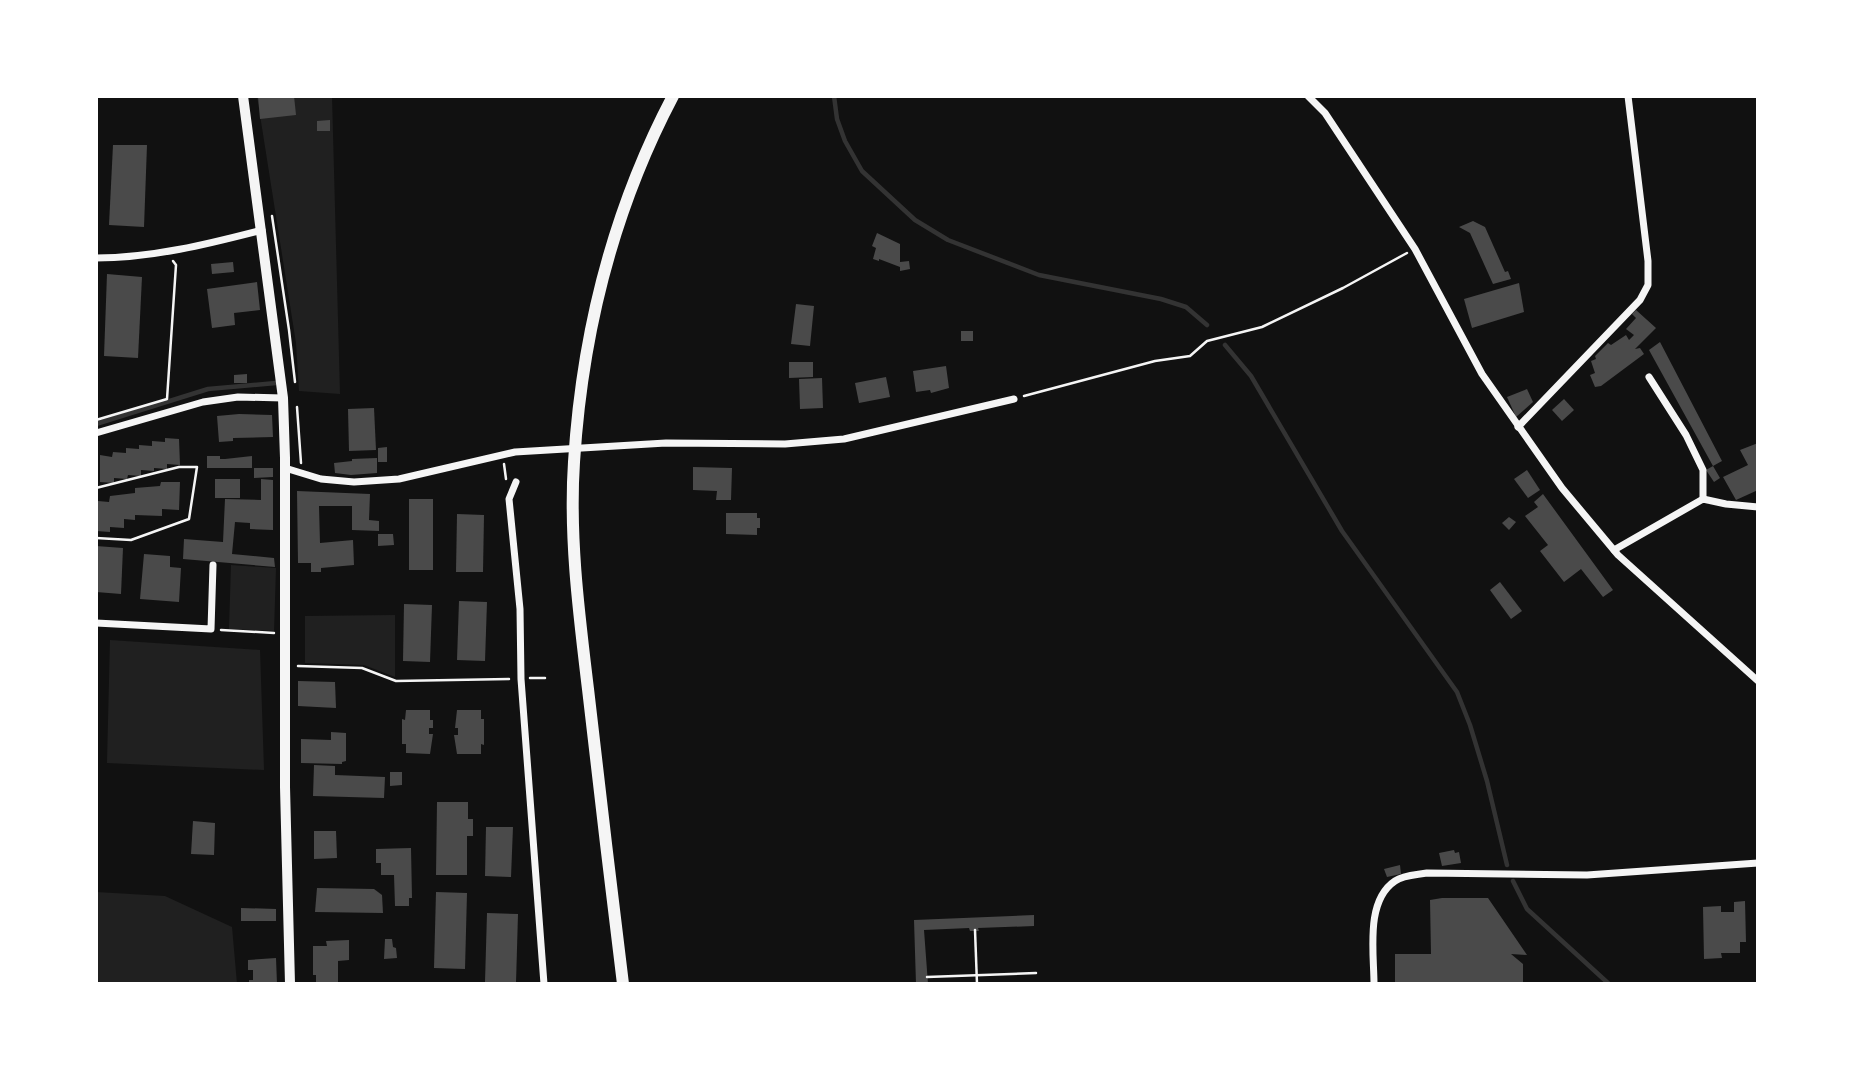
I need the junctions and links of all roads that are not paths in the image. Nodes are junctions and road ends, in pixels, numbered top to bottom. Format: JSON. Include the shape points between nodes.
{"nodes":[{"id":1,"x":243,"y":96,"type":"edge"},
{"id":2,"x":673,"y":96,"type":"edge"},
{"id":3,"x":1308,"y":96,"type":"edge"},
{"id":4,"x":1628,"y":96,"type":"edge"},
{"id":5,"x":262,"y":230,"type":"junction"},
{"id":6,"x":96,"y":258,"type":"edge"},
{"id":7,"x":1649,"y":377,"type":"dead end"},
{"id":8,"x":283,"y":398,"type":"junction"},
{"id":9,"x":1014,"y":399,"type":"road end"},
{"id":10,"x":1518,"y":427,"type":"junction"},
{"id":11,"x":96,"y":433,"type":"edge"},
{"id":12,"x":285,"y":468,"type":"junction"},
{"id":13,"x":516,"y":482,"type":"dead end"},
{"id":14,"x":1703,"y":499,"type":"junction"},
{"id":15,"x":1758,"y":507,"type":"edge"},
{"id":16,"x":1614,"y":550,"type":"junction"},
{"id":17,"x":213,"y":565,"type":"dead end"},
{"id":18,"x":96,"y":623,"type":"edge"},
{"id":19,"x":1758,"y":681,"type":"edge"},
{"id":20,"x":1758,"y":863,"type":"edge"},
{"id":21,"x":290,"y":984,"type":"edge"},
{"id":22,"x":544,"y":984,"type":"edge"},
{"id":23,"x":623,"y":984,"type":"edge"},
{"id":24,"x":1374,"y":984,"type":"edge"}],
"edges":[{"from":1,"to":5,"type":"street"},
{"from":2,"to":23,"type":"highway","via":[[640,166],[593,312],[574,462],[578,603]]},
{"from":3,"to":10,"type":"street","via":[[1325,113],[1415,249],[1482,374]]},
{"from":4,"to":10,"type":"street","via":[[1648,285],[1640,300]]},
{"from":5,"to":6,"type":"street","via":[[170,251]]},
{"from":5,"to":8,"type":"street"},
{"from":7,"to":14,"type":"street","via":[[1703,470]]},
{"from":8,"to":11,"type":"street","via":[[203,402]]},
{"from":8,"to":12,"type":"street"},
{"from":9,"to":12,"type":"street","via":[[844,439],[515,452],[399,479],[354,482],[321,480]]},
{"from":10,"to":16,"type":"street"},
{"from":12,"to":21,"type":"street"},
{"from":13,"to":22,"type":"street","via":[[509,499]]},
{"from":14,"to":15,"type":"street"},
{"from":14,"to":16,"type":"street"},
{"from":16,"to":19,"type":"street"},
{"from":17,"to":18,"type":"street","via":[[211,629]]},
{"from":20,"to":24,"type":"street","via":[[1587,874],[1427,873],[1402,877],[1378,903]]}]}
